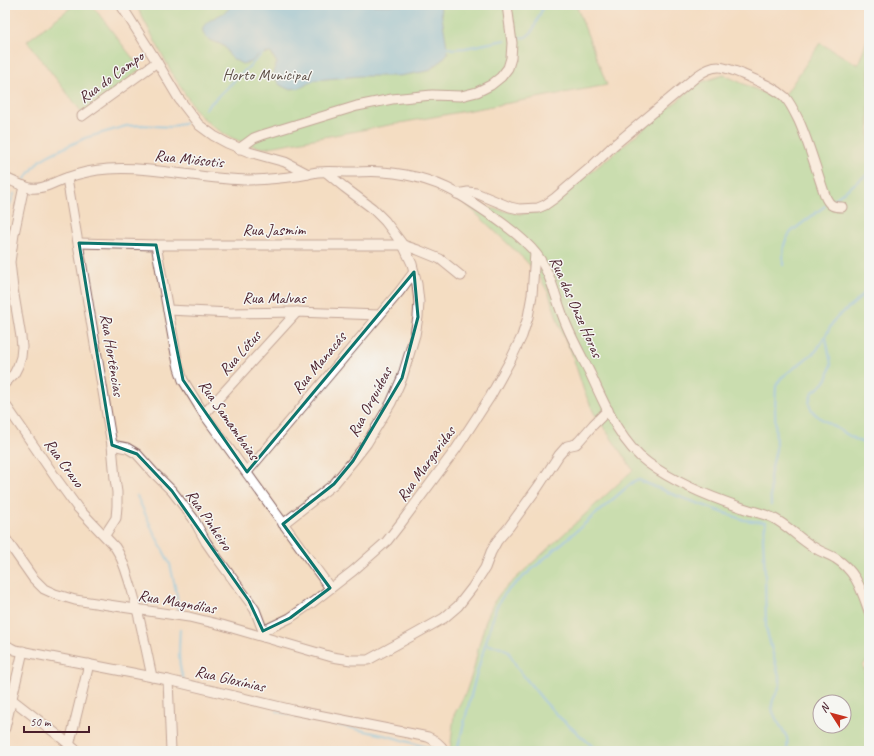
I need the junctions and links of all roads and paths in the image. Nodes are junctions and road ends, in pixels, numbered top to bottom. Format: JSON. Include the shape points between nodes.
{"nodes":[{"id":1,"x":121,"y":5,"type":"edge"},
{"id":2,"x":507,"y":5,"type":"edge"},
{"id":3,"x":157,"y":62,"type":"junction"},
{"id":4,"x":82,"y":116,"type":"dead end"},
{"id":5,"x":238,"y":149,"type":"junction"},
{"id":6,"x":326,"y":172,"type":"junction"},
{"id":7,"x":308,"y":174,"type":"junction"},
{"id":8,"x":5,"y":178,"type":"edge"},
{"id":9,"x":67,"y":178,"type":"junction"},
{"id":10,"x":24,"y":186,"type":"junction"},
{"id":11,"x":457,"y":194,"type":"junction"},
{"id":12,"x":842,"y":207,"type":"dead end"},
{"id":13,"x":79,"y":243,"type":"junction"},
{"id":14,"x":156,"y":246,"type":"junction"},
{"id":15,"x":403,"y":246,"type":"junction"},
{"id":16,"x":535,"y":253,"type":"junction"},
{"id":17,"x":414,"y":272,"type":"junction"},
{"id":18,"x":461,"y":276,"type":"dead end"},
{"id":19,"x":168,"y":310,"type":"junction"},
{"id":20,"x":297,"y":312,"type":"junction"},
{"id":21,"x":379,"y":315,"type":"junction"},
{"id":22,"x":5,"y":383,"type":"edge"},
{"id":23,"x":5,"y":404,"type":"edge"},
{"id":24,"x":608,"y":410,"type":"junction"},
{"id":25,"x":204,"y":414,"type":"junction"},
{"id":26,"x":112,"y":445,"type":"junction"},
{"id":27,"x":247,"y":472,"type":"junction"},
{"id":28,"x":283,"y":524,"type":"junction"},
{"id":29,"x":105,"y":536,"type":"junction"},
{"id":30,"x":5,"y":538,"type":"edge"},
{"id":31,"x":330,"y":588,"type":"junction"},
{"id":32,"x":137,"y":609,"type":"junction"},
{"id":33,"x":869,"y":611,"type":"edge"},
{"id":34,"x":263,"y":634,"type":"junction"},
{"id":35,"x":5,"y":644,"type":"edge"},
{"id":36,"x":23,"y":651,"type":"junction"},
{"id":37,"x":89,"y":664,"type":"junction"},
{"id":38,"x":152,"y":677,"type":"junction"},
{"id":39,"x":168,"y":680,"type":"junction"},
{"id":40,"x":8,"y":697,"type":"edge"},
{"id":41,"x":5,"y":728,"type":"edge"},
{"id":42,"x":69,"y":748,"type":"edge"},
{"id":43,"x":78,"y":751,"type":"edge"},
{"id":44,"x":171,"y":751,"type":"edge"},
{"id":45,"x":445,"y":751,"type":"edge"}],
"edges":[{"from":1,"to":3,"type":"street"},
{"from":2,"to":5,"type":"street","via":[[512,43],[511,58],[508,68],[491,85],[461,96],[432,95],[357,106],[262,135]]},
{"from":3,"to":4,"type":"street","name":"Rua do Campo"},
{"from":3,"to":5,"type":"street","via":[[179,99],[199,124],[214,136]]},
{"from":5,"to":7,"type":"street","via":[[285,162]]},
{"from":6,"to":7,"type":"street"},
{"from":6,"to":11,"type":"street","name":"Rua das Onze Horas","via":[[383,172],[412,176],[430,180]]},
{"from":6,"to":15,"type":"street","name":"Rua Orquídeas","via":[[372,208]]},
{"from":7,"to":9,"type":"street","name":"Rua Miósotis","via":[[248,180],[150,170],[108,169]]},
{"from":8,"to":10,"type":"street"},
{"from":9,"to":10,"type":"street","name":"Rua Miósotis","via":[[38,188]]},
{"from":9,"to":13,"type":"street","name":"Rua Hortências"},
{"from":10,"to":22,"type":"street","via":[[10,262],[22,348],[18,366]]},
{"from":11,"to":12,"type":"street","via":[[476,193],[519,209],[545,205],[697,76],[713,67],[721,67],[770,87],[786,99],[804,133],[826,198],[830,205]]},
{"from":11,"to":16,"type":"street","name":"Rua das Onze Horas","via":[[505,226]]},
{"from":13,"to":14,"type":"street","name":"Rua Jasmim"},
{"from":13,"to":26,"type":"street","name":"Rua Hortências"},
{"from":14,"to":15,"type":"street","name":"Rua Jasmim"},
{"from":14,"to":19,"type":"street","name":"Rua Samambaias"},
{"from":15,"to":17,"type":"street","name":"Rua Orquídeas"},
{"from":15,"to":18,"type":"street","name":"Rua Jasmim","via":[[440,260]]},
{"from":16,"to":24,"type":"street","name":"Rua das Onze Horas","via":[[545,268],[566,325]]},
{"from":16,"to":31,"type":"street","name":"Rua Margaridas","via":[[528,317],[522,336],[490,397],[456,449],[387,541]]},
{"from":17,"to":21,"type":"street","name":"Rua Manacás"},
{"from":17,"to":28,"type":"street","name":"Rua Orquídeas","via":[[418,302],[415,334],[402,378],[390,403],[367,442],[343,474]]},
{"from":19,"to":20,"type":"street","name":"Rua Malvas","via":[[231,313]]},
{"from":19,"to":25,"type":"street","name":"Rua Samambaias","via":[[183,380]]},
{"from":20,"to":21,"type":"street","name":"Rua Malvas"},
{"from":20,"to":25,"type":"street","name":"Rua Lótus"},
{"from":21,"to":27,"type":"street","name":"Rua Manacás"},
{"from":23,"to":29,"type":"street","name":"Rua Cravo","via":[[58,482]]},
{"from":24,"to":33,"type":"street","name":"Rua das Onze Horas","via":[[624,438],[647,462],[712,497],[775,519],[815,548],[843,564],[852,572]]},
{"from":24,"to":34,"type":"street","name":"Rua Magnólias","via":[[580,441],[567,446],[558,455],[538,487],[497,541],[485,568],[472,588],[458,606],[444,618],[368,660],[332,656]]},
{"from":25,"to":27,"type":"street","name":"Rua Samambaias"},
{"from":26,"to":29,"type":"street","name":"Rua Hortências","via":[[117,506],[116,518]]},
{"from":26,"to":34,"type":"street","name":"Rua Pinheiro","via":[[127,448],[138,454],[172,491],[255,610]]},
{"from":27,"to":28,"type":"street","name":"Rua Samambaias"},
{"from":28,"to":31,"type":"street","name":"Rua Samambaias"},
{"from":29,"to":32,"type":"street","name":"Rua Cravo","via":[[115,547],[125,566]]},
{"from":30,"to":32,"type":"street","name":"Rua Magnólias","via":[[33,578],[44,589],[75,600]]},
{"from":31,"to":34,"type":"street","name":"Rua Margaridas","via":[[290,618]]},
{"from":32,"to":34,"type":"street","name":"Rua Magnólias","via":[[189,617]]},
{"from":32,"to":38,"type":"street","name":"Rua Cravo"},
{"from":35,"to":36,"type":"street","name":"Rua Gloxínias"},
{"from":36,"to":37,"type":"street","name":"Rua Gloxínias"},
{"from":36,"to":40,"type":"street"},
{"from":37,"to":38,"type":"street","name":"Rua Gloxínias"},
{"from":37,"to":42,"type":"street"},
{"from":38,"to":39,"type":"street","name":"Rua Gloxínias"},
{"from":39,"to":44,"type":"street"},
{"from":39,"to":45,"type":"street","name":"Rua Gloxínias","via":[[293,710],[428,737]]},
{"from":40,"to":41,"type":"street"},
{"from":40,"to":42,"type":"street","via":[[59,736]]},
{"from":42,"to":43,"type":"street"}]}
